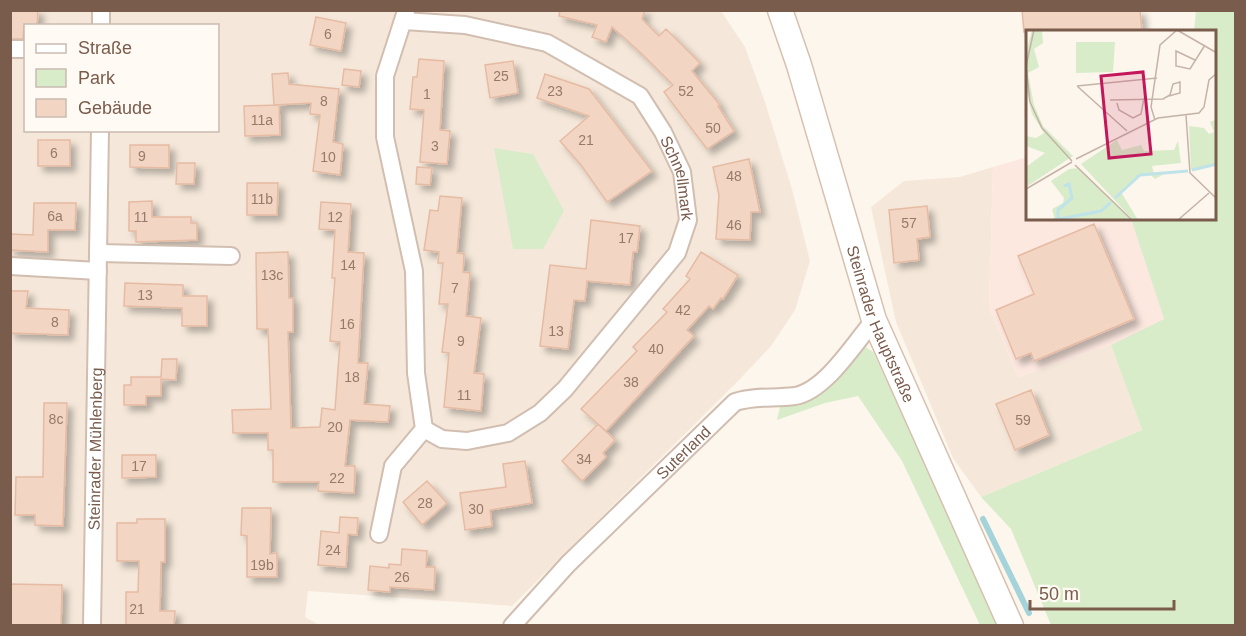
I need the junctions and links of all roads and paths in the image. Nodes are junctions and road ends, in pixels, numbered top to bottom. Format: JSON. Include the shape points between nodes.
{"nodes":[{"id":1,"x":780,"y":10,"type":"edge"},
{"id":2,"x":405,"y":16,"type":"edge"},
{"id":3,"x":100,"y":132,"type":"edge"},
{"id":4,"x":99,"y":253,"type":"junction"},
{"id":5,"x":231,"y":256,"type":"dead end"},
{"id":6,"x":10,"y":266,"type":"edge"},
{"id":7,"x":98,"y":271,"type":"junction"},
{"id":8,"x":874,"y":320,"type":"junction"},
{"id":9,"x":424,"y":429,"type":"junction"},
{"id":10,"x":379,"y":534,"type":"dead end"},
{"id":11,"x":92,"y":626,"type":"edge"},
{"id":12,"x":512,"y":626,"type":"edge"},
{"id":13,"x":1011,"y":626,"type":"edge"}],
"edges":[{"from":1,"to":8,"type":"main road","name":"Steinrader Hauptstraße"},
{"from":2,"to":9,"type":"street","name":"Schnellmark","via":[[385,76],[385,137],[414,271],[416,373]]},
{"from":2,"to":9,"type":"street","name":"Schnellmark","via":[[547,43],[640,96],[682,172],[688,220],[677,253],[565,389],[540,413],[508,433],[468,441],[442,439]]},
{"from":3,"to":4,"type":"street","name":"Steinrader Mühlenberg"},
{"from":4,"to":5,"type":"street"},
{"from":4,"to":7,"type":"street","name":"Steinrader Mühlenberg"},
{"from":6,"to":7,"type":"street"},
{"from":7,"to":11,"type":"street","name":"Steinrader Mühlenberg"},
{"from":8,"to":12,"type":"street","name":"Suterland","via":[[842,361],[807,392],[755,396],[735,402],[568,564]]},
{"from":8,"to":13,"type":"main road","name":"Steinrader Hauptstraße"},
{"from":9,"to":10,"type":"street","via":[[393,466]]}]}
